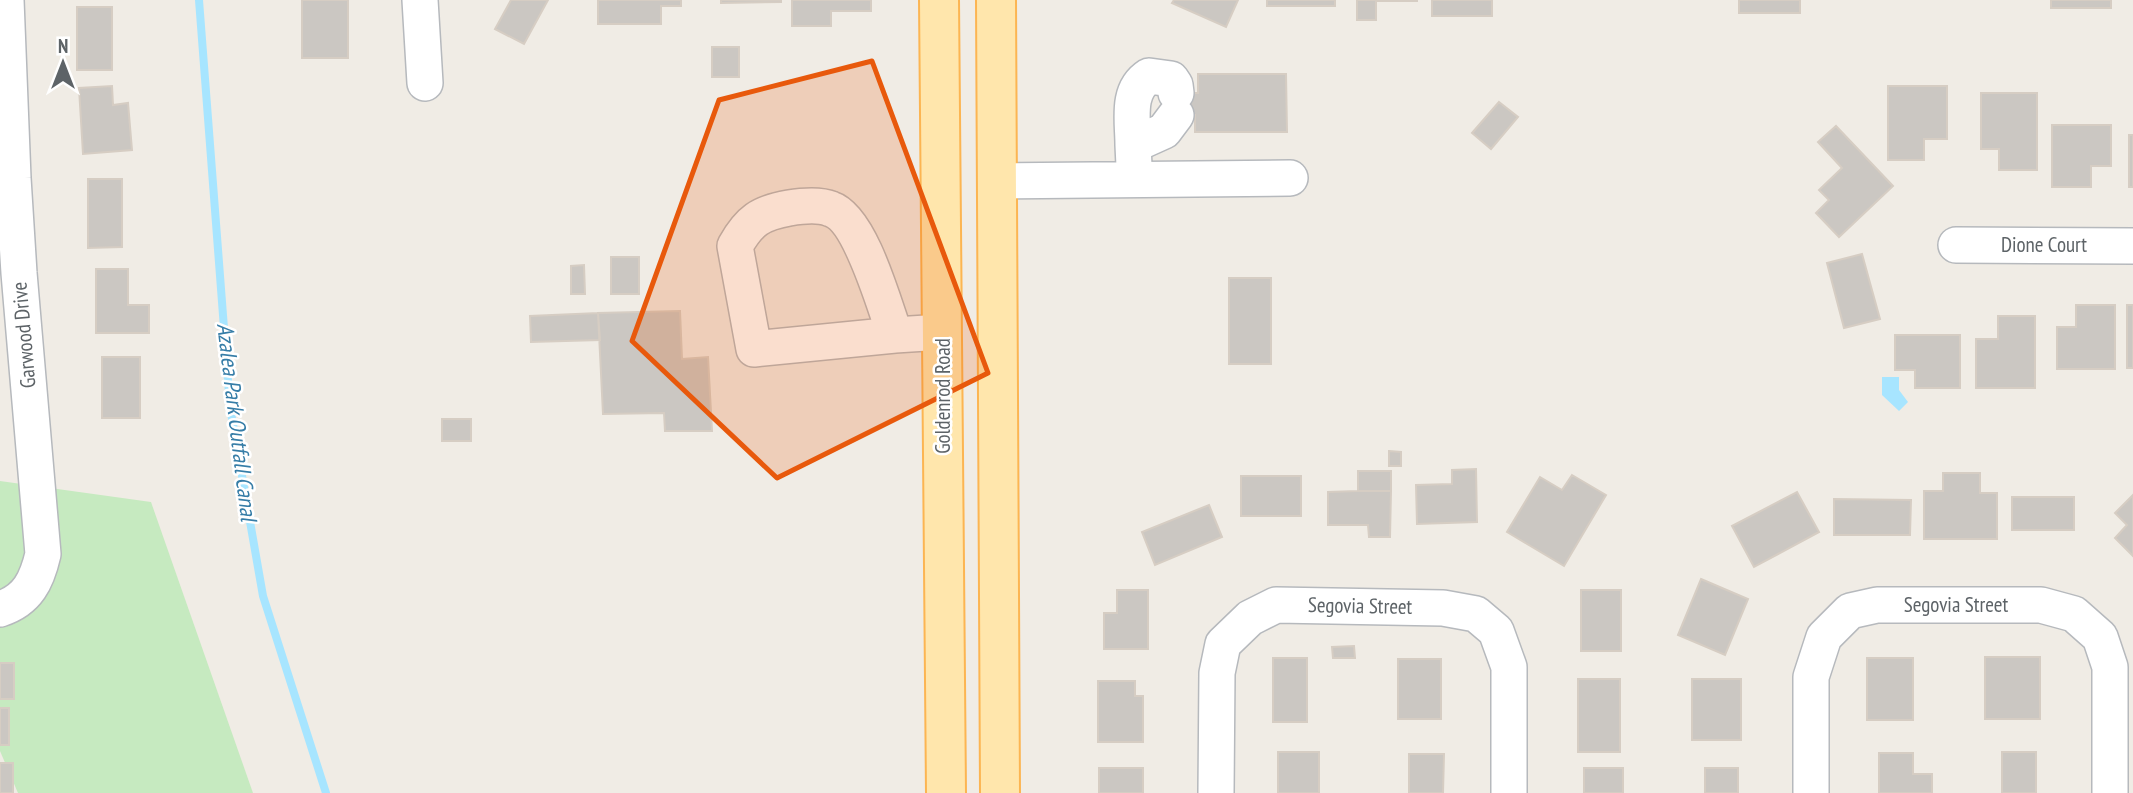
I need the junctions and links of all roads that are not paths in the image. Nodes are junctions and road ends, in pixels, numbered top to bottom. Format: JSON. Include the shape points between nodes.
{"nodes":[{"id":1,"x":6,"y":0,"type":"edge"},
{"id":2,"x":420,"y":0,"type":"edge"},
{"id":3,"x":939,"y":0,"type":"edge"},
{"id":4,"x":996,"y":0,"type":"edge"},
{"id":5,"x":425,"y":83,"type":"dead end"},
{"id":6,"x":1133,"y":145,"type":"junction"},
{"id":7,"x":1290,"y":178,"type":"dead end"},
{"id":8,"x":1134,"y":180,"type":"junction"},
{"id":9,"x":996,"y":181,"type":"junction"},
{"id":10,"x":1956,"y":245,"type":"dead end"},
{"id":11,"x":2133,"y":246,"type":"edge"},
{"id":12,"x":9,"y":273,"type":"edge"},
{"id":13,"x":942,"y":332,"type":"junction"},
{"id":14,"x":895,"y":335,"type":"junction"},
{"id":15,"x":999,"y":509,"type":"junction"},
{"id":16,"x":0,"y":609,"type":"edge"},
{"id":17,"x":946,"y":793,"type":"edge"},
{"id":18,"x":1000,"y":793,"type":"edge"},
{"id":19,"x":1216,"y":793,"type":"edge"},
{"id":20,"x":1509,"y":793,"type":"edge"},
{"id":21,"x":1811,"y":793,"type":"edge"},
{"id":22,"x":2110,"y":793,"type":"edge"}],
"edges":[{"from":1,"to":12,"type":"street","name":"Garwood Drive","via":[[13,178]]},
{"from":2,"to":5,"type":"street"},
{"from":3,"to":13,"type":"main road","name":"Goldenrod Road"},
{"from":4,"to":9,"type":"main road"},
{"from":6,"to":6,"type":"street","via":[[1132,96],[1149,76],[1171,79],[1176,104],[1164,131]]},
{"from":6,"to":8,"type":"street"},
{"from":7,"to":8,"type":"street"},
{"from":8,"to":9,"type":"street"},
{"from":9,"to":15,"type":"main road"},
{"from":10,"to":11,"type":"street","name":"Dione Court"},
{"from":12,"to":16,"type":"street","name":"Garwood Drive","via":[[43,554],[38,576],[27,593]]},
{"from":13,"to":14,"type":"street"},
{"from":13,"to":15,"type":"main road","via":[[964,353],[976,379],[977,480]]},
{"from":13,"to":17,"type":"main road","name":"Goldenrod Road"},
{"from":14,"to":14,"type":"street","via":[[754,349],[735,246],[747,225],[771,211],[801,206],[831,209],[847,219],[858,234]]},
{"from":15,"to":18,"type":"main road"},
{"from":19,"to":20,"type":"street","name":"Segovia Street","via":[[1217,673],[1223,644],[1250,618],[1276,605],[1443,608],[1476,614],[1496,631],[1509,667]]},
{"from":21,"to":22,"type":"street","name":"Segovia Street","via":[[1811,677],[1825,637],[1850,611],[1877,605],[2041,605],[2074,614],[2100,637],[2110,667]]}]}
